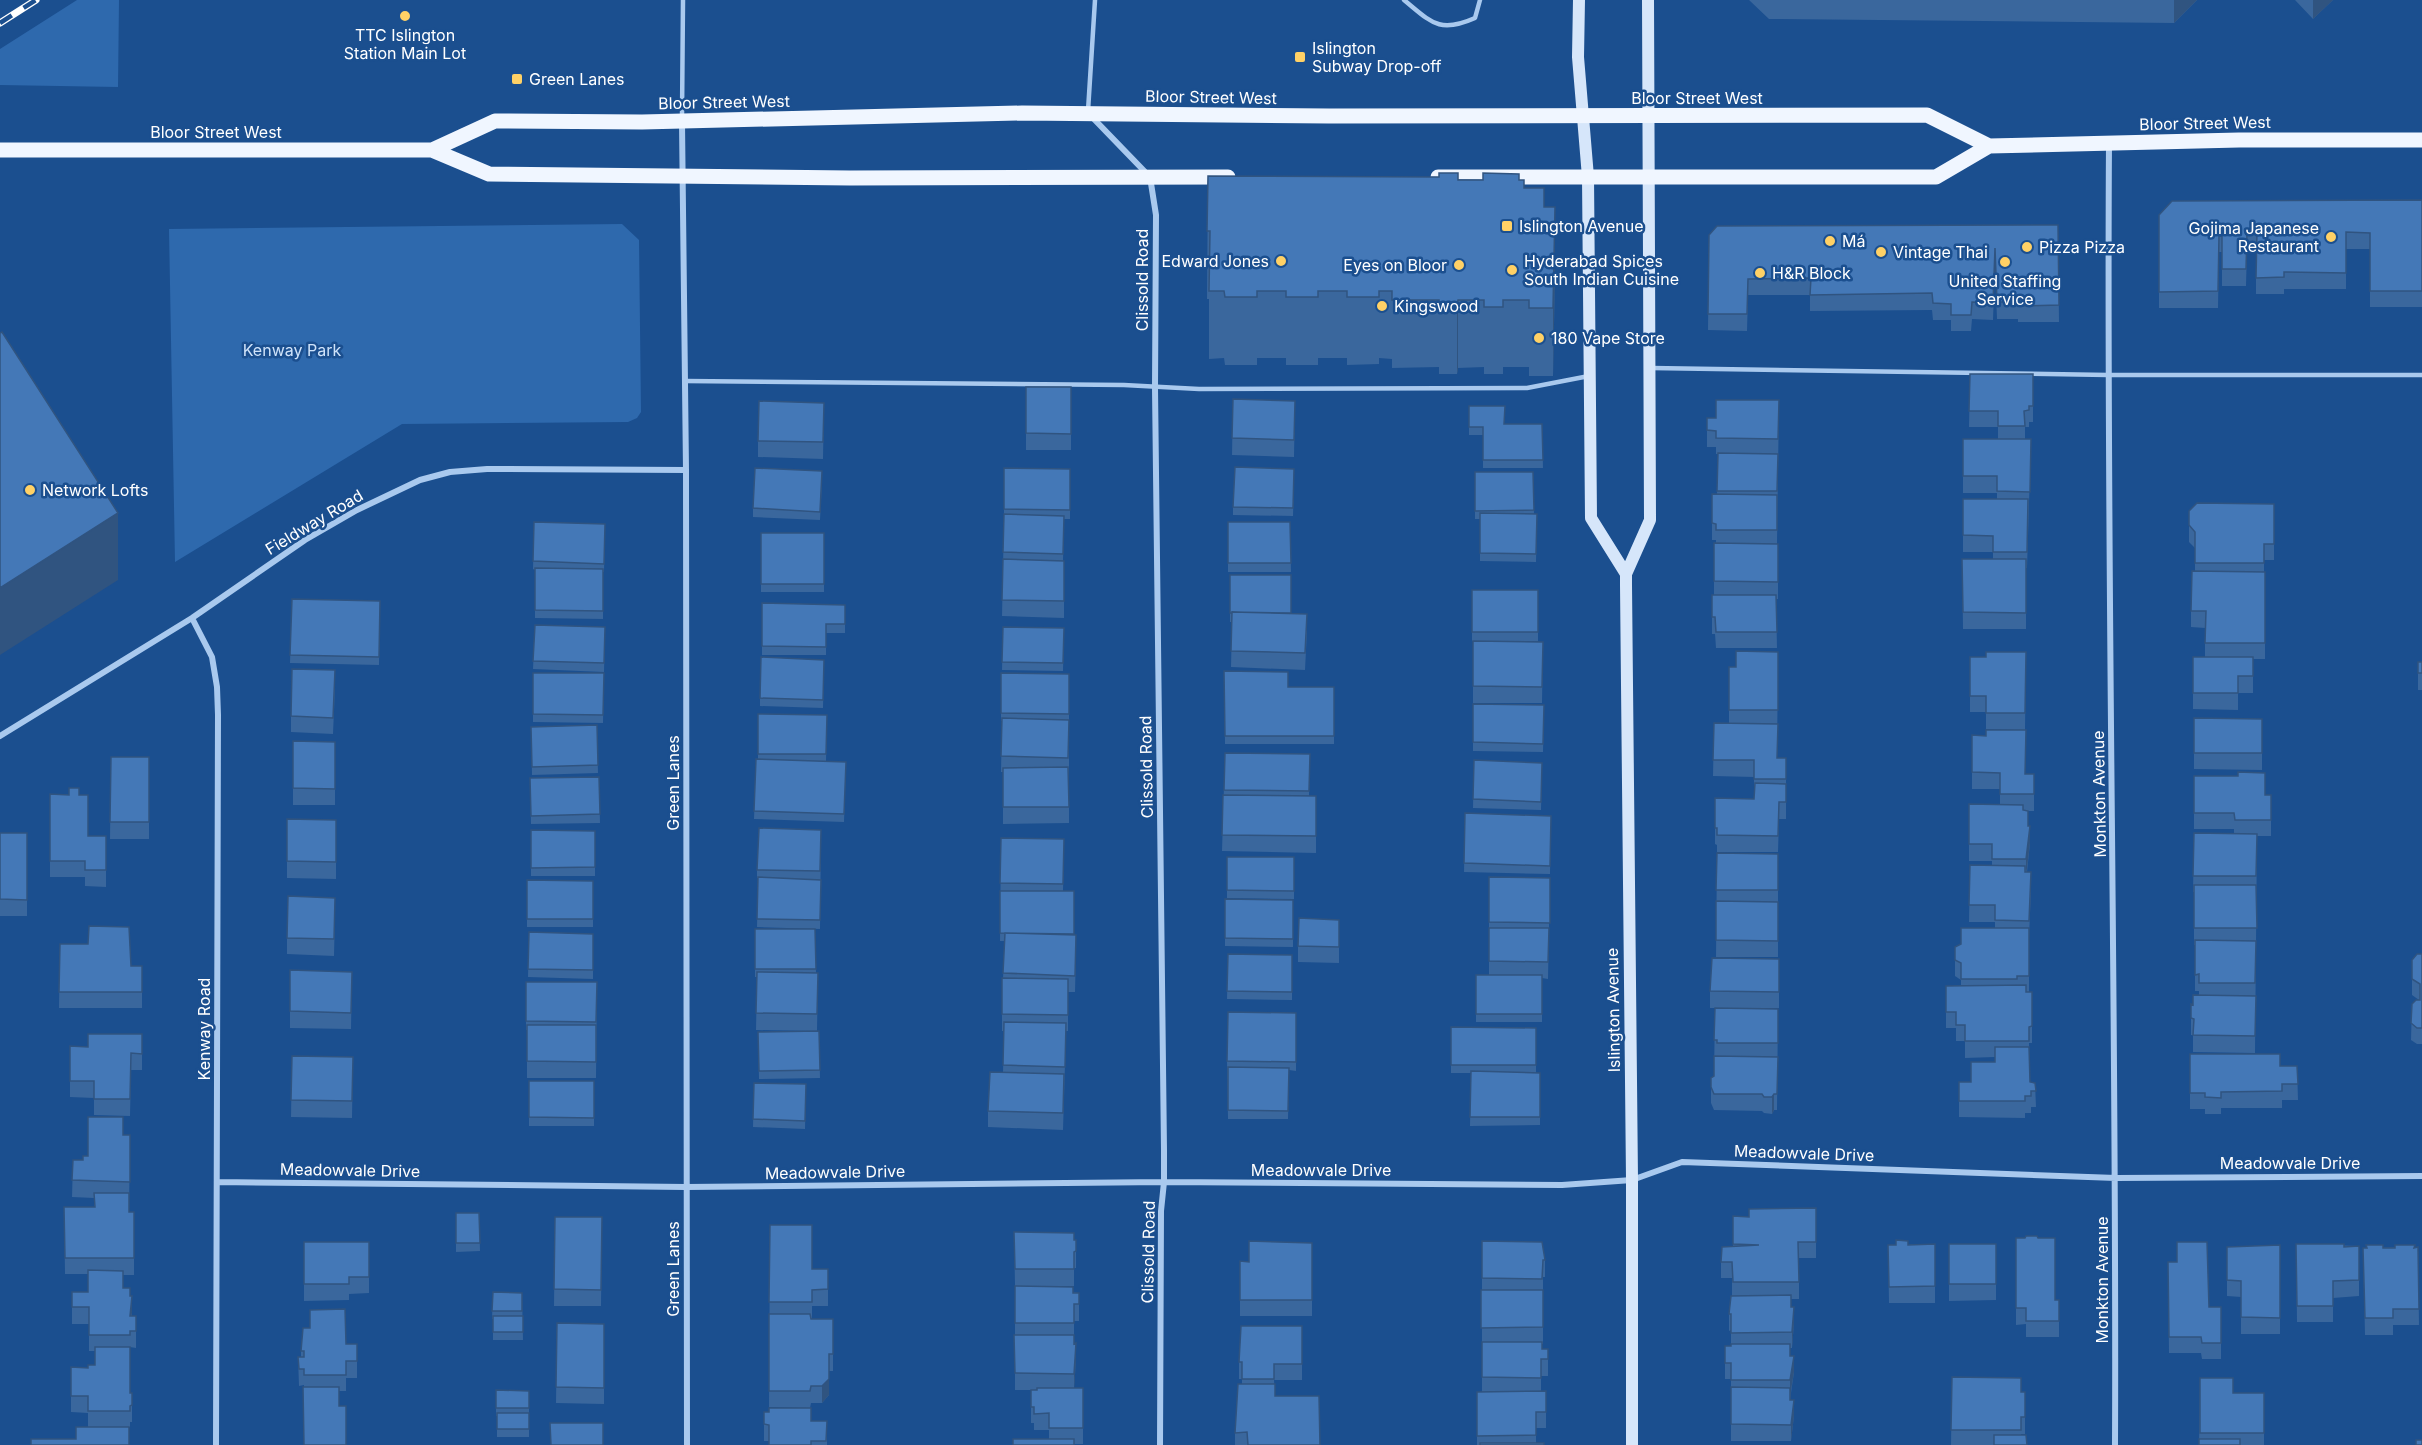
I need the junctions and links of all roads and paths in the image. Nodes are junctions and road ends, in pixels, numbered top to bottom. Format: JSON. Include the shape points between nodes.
{"nodes":[{"id":1,"x":683,"y":0,"type":"edge"},
{"id":2,"x":1095,"y":0,"type":"edge"},
{"id":3,"x":1404,"y":0,"type":"edge"},
{"id":4,"x":1480,"y":0,"type":"edge"},
{"id":5,"x":1579,"y":0,"type":"edge"},
{"id":6,"x":1648,"y":0,"type":"edge"},
{"id":7,"x":1088,"y":113,"type":"junction"},
{"id":8,"x":1583,"y":115,"type":"junction"},
{"id":9,"x":1648,"y":115,"type":"junction"},
{"id":10,"x":682,"y":121,"type":"junction"},
{"id":11,"x":2422,"y":140,"type":"edge"},
{"id":12,"x":2109,"y":142,"type":"junction"},
{"id":13,"x":1989,"y":146,"type":"junction"},
{"id":14,"x":0,"y":150,"type":"edge"},
{"id":15,"x":432,"y":150,"type":"junction"},
{"id":16,"x":683,"y":176,"type":"junction"},
{"id":17,"x":1150,"y":177,"type":"junction"},
{"id":18,"x":1244,"y":177,"type":"edge"},
{"id":19,"x":1420,"y":177,"type":"edge"},
{"id":20,"x":1588,"y":177,"type":"junction"},
{"id":21,"x":1648,"y":177,"type":"junction"},
{"id":22,"x":1649,"y":368,"type":"junction"},
{"id":23,"x":2108,"y":375,"type":"junction"},
{"id":24,"x":2422,"y":375,"type":"edge"},
{"id":25,"x":1589,"y":376,"type":"junction"},
{"id":26,"x":685,"y":381,"type":"junction"},
{"id":27,"x":1155,"y":388,"type":"junction"},
{"id":28,"x":686,"y":470,"type":"junction"},
{"id":29,"x":1626,"y":574,"type":"junction"},
{"id":30,"x":192,"y":618,"type":"junction"},
{"id":31,"x":0,"y":735,"type":"edge"},
{"id":32,"x":2422,"y":1176,"type":"edge"},
{"id":33,"x":2116,"y":1178,"type":"junction"},
{"id":34,"x":1632,"y":1180,"type":"junction"},
{"id":35,"x":217,"y":1182,"type":"junction"},
{"id":36,"x":1164,"y":1182,"type":"junction"},
{"id":37,"x":686,"y":1187,"type":"junction"},
{"id":38,"x":216,"y":1445,"type":"edge"},
{"id":39,"x":687,"y":1445,"type":"edge"},
{"id":40,"x":1160,"y":1445,"type":"edge"},
{"id":41,"x":1632,"y":1445,"type":"edge"},
{"id":42,"x":2115,"y":1445,"type":"edge"}],
"edges":[{"from":1,"to":10,"type":"lane"},
{"from":2,"to":7,"type":"lane"},
{"from":3,"to":4,"type":"lane","via":[[1437,24],[1456,26],[1475,18]]},
{"from":5,"to":8,"type":"main road"},
{"from":6,"to":9,"type":"main road","name":"Islington Avenue"},
{"from":7,"to":8,"type":"main road","name":"Bloor Street West"},
{"from":7,"to":10,"type":"main road","name":"Bloor Street West"},
{"from":7,"to":17,"type":"street"},
{"from":8,"to":9,"type":"main road","name":"Bloor Street West"},
{"from":8,"to":20,"type":"main road"},
{"from":9,"to":13,"type":"main road","name":"Bloor Street West","via":[[1927,115]]},
{"from":9,"to":21,"type":"main road","name":"Islington Avenue"},
{"from":10,"to":15,"type":"main road","name":"Bloor Street West","via":[[495,121]]},
{"from":10,"to":16,"type":"street","name":"Green Lanes"},
{"from":11,"to":12,"type":"main road","name":"Bloor Street West"},
{"from":12,"to":13,"type":"main road","name":"Bloor Street West"},
{"from":12,"to":23,"type":"street","name":"Monkton Avenue"},
{"from":13,"to":21,"type":"main road","name":"Bloor Street West","via":[[1936,177]]},
{"from":14,"to":15,"type":"main road","name":"Bloor Street West"},
{"from":15,"to":16,"type":"main road","name":"Bloor Street West","via":[[489,174]]},
{"from":16,"to":17,"type":"main road","name":"Bloor Street West"},
{"from":16,"to":26,"type":"street","name":"Green Lanes"},
{"from":17,"to":18,"type":"main road","name":"Bloor Street West"},
{"from":17,"to":27,"type":"street","name":"Clissold Road","via":[[1155,214]]},
{"from":19,"to":20,"type":"main road","name":"Bloor Street West"},
{"from":20,"to":21,"type":"main road","name":"Bloor Street West"},
{"from":20,"to":25,"type":"main road"},
{"from":21,"to":22,"type":"main road","name":"Islington Avenue"},
{"from":22,"to":23,"type":"lane"},
{"from":22,"to":29,"type":"main road","name":"Islington Avenue","via":[[1650,520]]},
{"from":23,"to":24,"type":"lane"},
{"from":23,"to":33,"type":"street","name":"Monkton Avenue"},
{"from":25,"to":27,"type":"lane","via":[[1527,387]]},
{"from":25,"to":29,"type":"main road","via":[[1591,518]]},
{"from":26,"to":27,"type":"lane"},
{"from":26,"to":28,"type":"street","name":"Green Lanes"},
{"from":27,"to":36,"type":"street","name":"Clissold Road"},
{"from":28,"to":30,"type":"street","name":"Fieldway Road","via":[[487,468],[420,480],[305,540]]},
{"from":28,"to":37,"type":"street","name":"Green Lanes"},
{"from":29,"to":34,"type":"main road","name":"Islington Avenue"},
{"from":30,"to":31,"type":"street","name":"Fieldway Road"},
{"from":30,"to":35,"type":"street","name":"Kenway Road","via":[[212,657],[218,687]]},
{"from":32,"to":33,"type":"street","name":"Meadowvale Drive"},
{"from":33,"to":34,"type":"street","name":"Meadowvale Drive","via":[[1682,1162]]},
{"from":33,"to":42,"type":"street","name":"Monkton Avenue"},
{"from":34,"to":36,"type":"street","name":"Meadowvale Drive","via":[[1562,1185]]},
{"from":34,"to":41,"type":"main road","name":"Islington Avenue"},
{"from":35,"to":37,"type":"street","name":"Meadowvale Drive"},
{"from":35,"to":38,"type":"street","name":"Kenway Road"},
{"from":36,"to":37,"type":"street","name":"Meadowvale Drive"},
{"from":36,"to":40,"type":"street","name":"Clissold Road"},
{"from":37,"to":39,"type":"street","name":"Green Lanes"}]}
